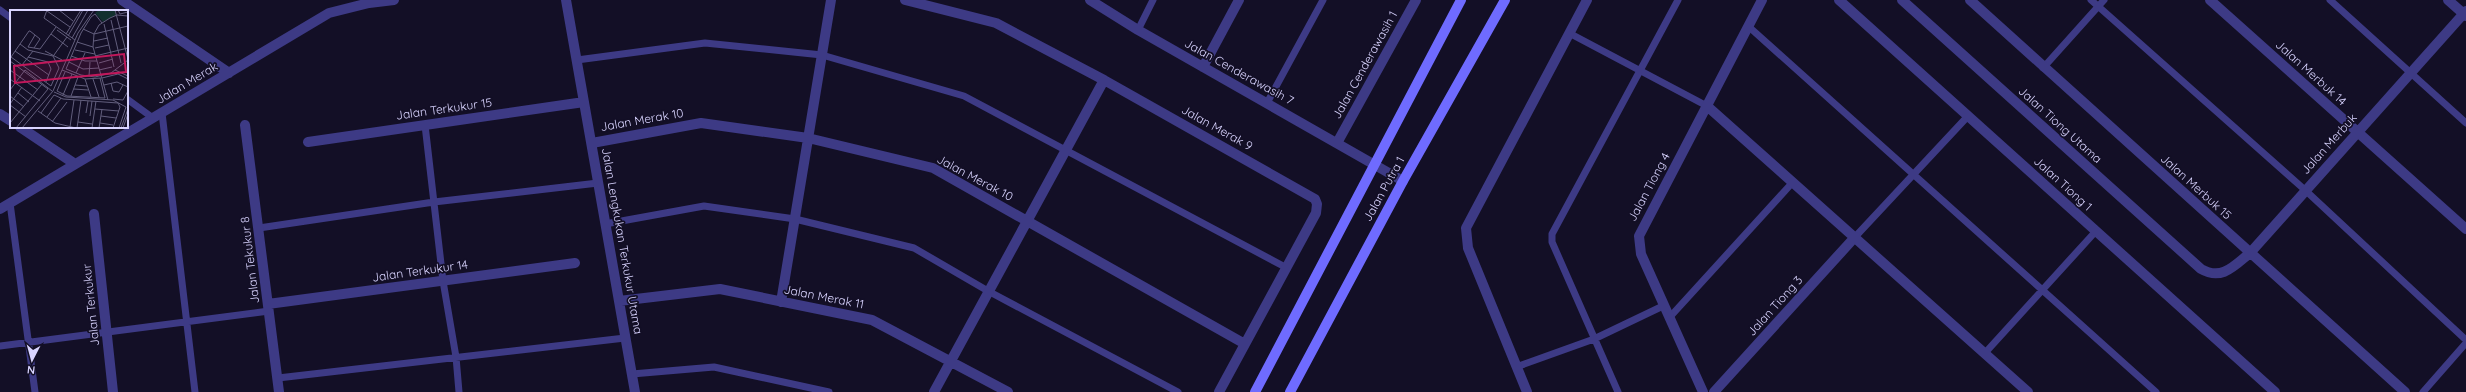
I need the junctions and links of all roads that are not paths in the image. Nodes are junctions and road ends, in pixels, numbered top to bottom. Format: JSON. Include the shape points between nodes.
{"nodes":[{"id":1,"x":122,"y":0,"type":"edge"},
{"id":2,"x":394,"y":0,"type":"edge"},
{"id":3,"x":566,"y":0,"type":"edge"},
{"id":4,"x":831,"y":0,"type":"edge"},
{"id":5,"x":905,"y":0,"type":"edge"},
{"id":6,"x":1090,"y":0,"type":"edge"},
{"id":7,"x":1153,"y":0,"type":"edge"},
{"id":8,"x":1239,"y":0,"type":"edge"},
{"id":9,"x":1323,"y":0,"type":"edge"},
{"id":10,"x":1416,"y":0,"type":"edge"},
{"id":11,"x":1461,"y":0,"type":"edge"},
{"id":12,"x":1505,"y":0,"type":"edge"},
{"id":13,"x":1587,"y":0,"type":"edge"},
{"id":14,"x":1678,"y":0,"type":"edge"},
{"id":15,"x":1762,"y":0,"type":"edge"},
{"id":16,"x":1839,"y":0,"type":"edge"},
{"id":17,"x":1902,"y":0,"type":"edge"},
{"id":18,"x":1970,"y":0,"type":"edge"},
{"id":19,"x":2092,"y":0,"type":"edge"},
{"id":20,"x":2104,"y":0,"type":"edge"},
{"id":21,"x":2210,"y":0,"type":"edge"},
{"id":22,"x":2330,"y":0,"type":"edge"},
{"id":23,"x":2448,"y":0,"type":"edge"},
{"id":24,"x":2098,"y":6,"type":"junction"},
{"id":25,"x":0,"y":10,"type":"edge"},
{"id":26,"x":2465,"y":14,"type":"edge"},
{"id":27,"x":10,"y":17,"type":"edge"},
{"id":28,"x":1748,"y":26,"type":"junction"},
{"id":29,"x":1138,"y":30,"type":"junction"},
{"id":30,"x":1569,"y":33,"type":"junction"},
{"id":31,"x":822,"y":55,"type":"junction"},
{"id":32,"x":577,"y":60,"type":"junction"},
{"id":33,"x":1203,"y":67,"type":"junction"},
{"id":34,"x":2043,"y":68,"type":"junction"},
{"id":35,"x":1640,"y":70,"type":"junction"},
{"id":36,"x":229,"y":73,"type":"junction"},
{"id":37,"x":2411,"y":74,"type":"junction"},
{"id":38,"x":1104,"y":80,"type":"junction"},
{"id":39,"x":128,"y":100,"type":"edge"},
{"id":40,"x":584,"y":102,"type":"junction"},
{"id":41,"x":1267,"y":103,"type":"junction"},
{"id":42,"x":1707,"y":106,"type":"junction"},
{"id":43,"x":0,"y":114,"type":"edge"},
{"id":44,"x":158,"y":116,"type":"junction"},
{"id":45,"x":1968,"y":116,"type":"junction"},
{"id":46,"x":10,"y":120,"type":"edge"},
{"id":47,"x":2466,"y":123,"type":"edge"},
{"id":48,"x":245,"y":125,"type":"dead end"},
{"id":49,"x":425,"y":125,"type":"junction"},
{"id":50,"x":21,"y":128,"type":"edge"},
{"id":51,"x":2358,"y":132,"type":"junction"},
{"id":52,"x":808,"y":138,"type":"junction"},
{"id":53,"x":308,"y":142,"type":"dead end"},
{"id":54,"x":592,"y":143,"type":"junction"},
{"id":55,"x":1337,"y":143,"type":"junction"},
{"id":56,"x":1066,"y":151,"type":"junction"},
{"id":57,"x":75,"y":164,"type":"junction"},
{"id":58,"x":1375,"y":167,"type":"junction"},
{"id":59,"x":1913,"y":175,"type":"junction"},
{"id":60,"x":1403,"y":181,"type":"junction"},
{"id":61,"x":1793,"y":182,"type":"junction"},
{"id":62,"x":598,"y":183,"type":"junction"},
{"id":63,"x":2306,"y":190,"type":"junction"},
{"id":64,"x":434,"y":202,"type":"junction"},
{"id":65,"x":3,"y":206,"type":"edge"},
{"id":66,"x":94,"y":214,"type":"dead end"},
{"id":67,"x":795,"y":219,"type":"junction"},
{"id":68,"x":1027,"y":221,"type":"junction"},
{"id":69,"x":605,"y":224,"type":"junction"},
{"id":70,"x":259,"y":228,"type":"junction"},
{"id":71,"x":2466,"y":229,"type":"edge"},
{"id":72,"x":2096,"y":231,"type":"junction"},
{"id":73,"x":1855,"y":237,"type":"junction"},
{"id":74,"x":2250,"y":253,"type":"junction"},
{"id":75,"x":576,"y":263,"type":"dead end"},
{"id":76,"x":1286,"y":268,"type":"junction"},
{"id":77,"x":2201,"y":269,"type":"joint"},
{"id":78,"x":443,"y":281,"type":"junction"},
{"id":79,"x":2042,"y":290,"type":"junction"},
{"id":80,"x":988,"y":291,"type":"junction"},
{"id":81,"x":619,"y":301,"type":"junction"},
{"id":82,"x":781,"y":302,"type":"junction"},
{"id":83,"x":1663,"y":306,"type":"junction"},
{"id":84,"x":268,"y":307,"type":"junction"},
{"id":85,"x":1669,"y":318,"type":"junction"},
{"id":86,"x":185,"y":322,"type":"junction"},
{"id":87,"x":107,"y":333,"type":"junction"},
{"id":88,"x":625,"y":338,"type":"junction"},
{"id":89,"x":1594,"y":339,"type":"junction"},
{"id":90,"x":2466,"y":340,"type":"edge"},
{"id":91,"x":30,"y":342,"type":"junction"},
{"id":92,"x":1245,"y":344,"type":"junction"},
{"id":93,"x":2466,"y":344,"type":"edge"},
{"id":94,"x":0,"y":346,"type":"edge"},
{"id":95,"x":1984,"y":353,"type":"junction"},
{"id":96,"x":456,"y":357,"type":"junction"},
{"id":97,"x":950,"y":362,"type":"junction"},
{"id":98,"x":1516,"y":367,"type":"junction"},
{"id":99,"x":632,"y":374,"type":"junction"},
{"id":100,"x":278,"y":378,"type":"junction"},
{"id":101,"x":2269,"y":390,"type":"edge"},
{"id":102,"x":35,"y":392,"type":"edge"},
{"id":103,"x":114,"y":392,"type":"edge"},
{"id":104,"x":195,"y":392,"type":"edge"},
{"id":105,"x":280,"y":392,"type":"edge"},
{"id":106,"x":459,"y":392,"type":"edge"},
{"id":107,"x":634,"y":392,"type":"edge"},
{"id":108,"x":829,"y":392,"type":"edge"},
{"id":109,"x":934,"y":392,"type":"edge"},
{"id":110,"x":1008,"y":392,"type":"edge"},
{"id":111,"x":1178,"y":392,"type":"edge"},
{"id":112,"x":1219,"y":392,"type":"edge"},
{"id":113,"x":1255,"y":392,"type":"edge"},
{"id":114,"x":1290,"y":392,"type":"edge"},
{"id":115,"x":1527,"y":392,"type":"edge"},
{"id":116,"x":1618,"y":392,"type":"edge"},
{"id":117,"x":1703,"y":392,"type":"edge"},
{"id":118,"x":1714,"y":392,"type":"edge"},
{"id":119,"x":2028,"y":392,"type":"edge"},
{"id":120,"x":2156,"y":392,"type":"edge"},
{"id":121,"x":2405,"y":392,"type":"edge"},
{"id":122,"x":2423,"y":392,"type":"edge"}],
"edges":[{"from":1,"to":36,"type":"street"},
{"from":2,"to":36,"type":"street","name":"Jalan Merak","via":[[369,3],[329,14]]},
{"from":3,"to":32,"type":"street","name":"Jalan Lengkukan Terkukur Utama"},
{"from":4,"to":31,"type":"street"},
{"from":5,"to":38,"type":"street","name":"Jalan Merak 9","via":[[996,23]]},
{"from":6,"to":29,"type":"street","name":"Jalan Cenderawasih 7"},
{"from":7,"to":29,"type":"lane"},
{"from":8,"to":33,"type":"street"},
{"from":9,"to":41,"type":"lane"},
{"from":10,"to":55,"type":"street","name":"Jalan Cenderawasih 1"},
{"from":11,"to":58,"type":"main road","name":"Jalan Putra 1"},
{"from":12,"to":60,"type":"main road","name":"Jalan Putra 1"},
{"from":13,"to":30,"type":"street"},
{"from":14,"to":35,"type":"lane"},
{"from":15,"to":28,"type":"street","name":"Jalan Tiong 4"},
{"from":16,"to":45,"type":"street","name":"Jalan Tiong 1"},
{"from":17,"to":77,"type":"street","name":"Jalan Tiong Utama"},
{"from":18,"to":34,"type":"street","name":"Jalan Merbuk 15"},
{"from":19,"to":24,"type":"lane"},
{"from":20,"to":24,"type":"lane"},
{"from":21,"to":51,"type":"street","name":"Jalan Merbuk 14"},
{"from":22,"to":37,"type":"lane"},
{"from":23,"to":26,"type":"street"},
{"from":24,"to":34,"type":"lane"},
{"from":24,"to":63,"type":"lane"},
{"from":25,"to":27,"type":"lane"},
{"from":26,"to":37,"type":"street","name":"Jalan Merbuk"},
{"from":28,"to":42,"type":"street","name":"Jalan Tiong 4"},
{"from":28,"to":59,"type":"lane"},
{"from":29,"to":33,"type":"street","name":"Jalan Cenderawasih 7"},
{"from":30,"to":35,"type":"lane"},
{"from":30,"to":98,"type":"street","via":[[1466,228],[1468,248]]},
{"from":31,"to":32,"type":"lane","via":[[705,43]]},
{"from":31,"to":52,"type":"street"},
{"from":31,"to":56,"type":"lane","via":[[964,96]]},
{"from":32,"to":40,"type":"street","name":"Jalan Lengkukan Terkukur Utama"},
{"from":33,"to":41,"type":"street","name":"Jalan Cenderawasih 7"},
{"from":34,"to":74,"type":"street","name":"Jalan Merbuk 15"},
{"from":35,"to":42,"type":"lane"},
{"from":35,"to":89,"type":"lane","via":[[1552,234],[1552,242]]},
{"from":36,"to":44,"type":"street","name":"Jalan Merak"},
{"from":37,"to":47,"type":"lane"},
{"from":37,"to":51,"type":"street","name":"Jalan Merbuk"},
{"from":38,"to":56,"type":"street"},
{"from":38,"to":76,"type":"street","name":"Jalan Merak 9","via":[[1315,199],[1316,213]]},
{"from":39,"to":44,"type":"lane"},
{"from":40,"to":49,"type":"street","name":"Jalan Terkukur 15"},
{"from":40,"to":54,"type":"street","name":"Jalan Lengkukan Terkukur Utama"},
{"from":41,"to":55,"type":"street","name":"Jalan Cenderawasih 7"},
{"from":42,"to":61,"type":"street"},
{"from":42,"to":83,"type":"street","name":"Jalan Tiong 4","via":[[1639,236],[1641,254]]},
{"from":43,"to":46,"type":"street"},
{"from":44,"to":57,"type":"street","name":"Jalan Merak"},
{"from":44,"to":86,"type":"lane"},
{"from":45,"to":59,"type":"lane"},
{"from":45,"to":72,"type":"street","name":"Jalan Tiong 1"},
{"from":48,"to":70,"type":"street","name":"Jalan Tekukur 8"},
{"from":49,"to":53,"type":"street","name":"Jalan Terkukur 15"},
{"from":49,"to":64,"type":"lane"},
{"from":50,"to":57,"type":"street"},
{"from":51,"to":63,"type":"street","name":"Jalan Merbuk"},
{"from":51,"to":71,"type":"street","name":"Jalan Merbuk 14"},
{"from":52,"to":54,"type":"street","name":"Jalan Merak 10","via":[[701,123]]},
{"from":52,"to":67,"type":"street"},
{"from":52,"to":68,"type":"street","name":"Jalan Merak 10","via":[[933,168]]},
{"from":54,"to":62,"type":"street","name":"Jalan Lengkukan Terkukur Utama"},
{"from":55,"to":58,"type":"street","name":"Jalan Cenderawasih 7"},
{"from":56,"to":68,"type":"street"},
{"from":56,"to":76,"type":"lane"},
{"from":57,"to":65,"type":"street","name":"Jalan Merak"},
{"from":58,"to":60,"type":"street","name":"Jalan Cenderawasih 7"},
{"from":58,"to":113,"type":"main road","name":"Jalan Putra 1"},
{"from":59,"to":73,"type":"lane"},
{"from":59,"to":79,"type":"lane"},
{"from":60,"to":114,"type":"main road","name":"Jalan Putra 1"},
{"from":61,"to":73,"type":"street"},
{"from":61,"to":85,"type":"lane"},
{"from":62,"to":64,"type":"lane"},
{"from":62,"to":69,"type":"street","name":"Jalan Lengkukan Terkukur Utama"},
{"from":63,"to":74,"type":"street","name":"Jalan Merbuk"},
{"from":63,"to":90,"type":"lane"},
{"from":64,"to":70,"type":"lane"},
{"from":64,"to":78,"type":"lane"},
{"from":65,"to":91,"type":"lane"},
{"from":66,"to":87,"type":"street","name":"Jalan Terkukur"},
{"from":67,"to":69,"type":"lane","via":[[704,206]]},
{"from":67,"to":80,"type":"lane","via":[[914,248]]},
{"from":67,"to":82,"type":"street"},
{"from":68,"to":80,"type":"street"},
{"from":68,"to":92,"type":"street","name":"Jalan Merak 10"},
{"from":69,"to":81,"type":"street","name":"Jalan Lengkukan Terkukur Utama"},
{"from":70,"to":84,"type":"street","name":"Jalan Tekukur 8"},
{"from":72,"to":79,"type":"lane"},
{"from":72,"to":101,"type":"street","name":"Jalan Tiong 1"},
{"from":73,"to":95,"type":"street"},
{"from":73,"to":118,"type":"street","name":"Jalan Tiong 3"},
{"from":74,"to":77,"type":"street","name":"Jalan Merbuk","via":[[2225,272],[2217,274]]},
{"from":74,"to":121,"type":"street","name":"Jalan Merbuk 15"},
{"from":75,"to":78,"type":"street","name":"Jalan Terkukur 14"},
{"from":76,"to":92,"type":"street","name":"Jalan Merak 9"},
{"from":78,"to":84,"type":"street","name":"Jalan Terkukur 14"},
{"from":78,"to":96,"type":"lane"},
{"from":79,"to":95,"type":"lane"},
{"from":79,"to":120,"type":"lane"},
{"from":80,"to":97,"type":"street"},
{"from":80,"to":111,"type":"lane"},
{"from":81,"to":82,"type":"street","name":"Jalan Merak 11","via":[[720,289]]},
{"from":81,"to":88,"type":"street","name":"Jalan Lengkukan Terkukur Utama"},
{"from":82,"to":97,"type":"street","name":"Jalan Merak 11","via":[[872,320]]},
{"from":83,"to":85,"type":"street","name":"Jalan Tiong 4"},
{"from":83,"to":89,"type":"lane"},
{"from":84,"to":86,"type":"lane"},
{"from":84,"to":100,"type":"street","name":"Jalan Tekukur 8"},
{"from":85,"to":117,"type":"street","name":"Jalan Tiong 4"},
{"from":86,"to":87,"type":"lane"},
{"from":86,"to":104,"type":"lane"},
{"from":87,"to":91,"type":"lane"},
{"from":87,"to":103,"type":"street","name":"Jalan Terkukur"},
{"from":88,"to":96,"type":"lane"},
{"from":88,"to":99,"type":"street","name":"Jalan Lengkukan Terkukur Utama"},
{"from":89,"to":98,"type":"lane"},
{"from":89,"to":116,"type":"lane"},
{"from":91,"to":94,"type":"lane"},
{"from":91,"to":102,"type":"lane"},
{"from":92,"to":112,"type":"street","name":"Jalan Merak 9"},
{"from":93,"to":122,"type":"lane"},
{"from":95,"to":119,"type":"street"},
{"from":96,"to":100,"type":"lane"},
{"from":96,"to":106,"type":"lane"},
{"from":97,"to":109,"type":"street"},
{"from":97,"to":110,"type":"street","name":"Jalan Merak 11"},
{"from":98,"to":115,"type":"street"},
{"from":99,"to":107,"type":"street","name":"Jalan Lengkukan Terkukur Utama"},
{"from":99,"to":108,"type":"lane","via":[[714,367]]},
{"from":100,"to":105,"type":"street","name":"Jalan Tekukur 8"}]}
